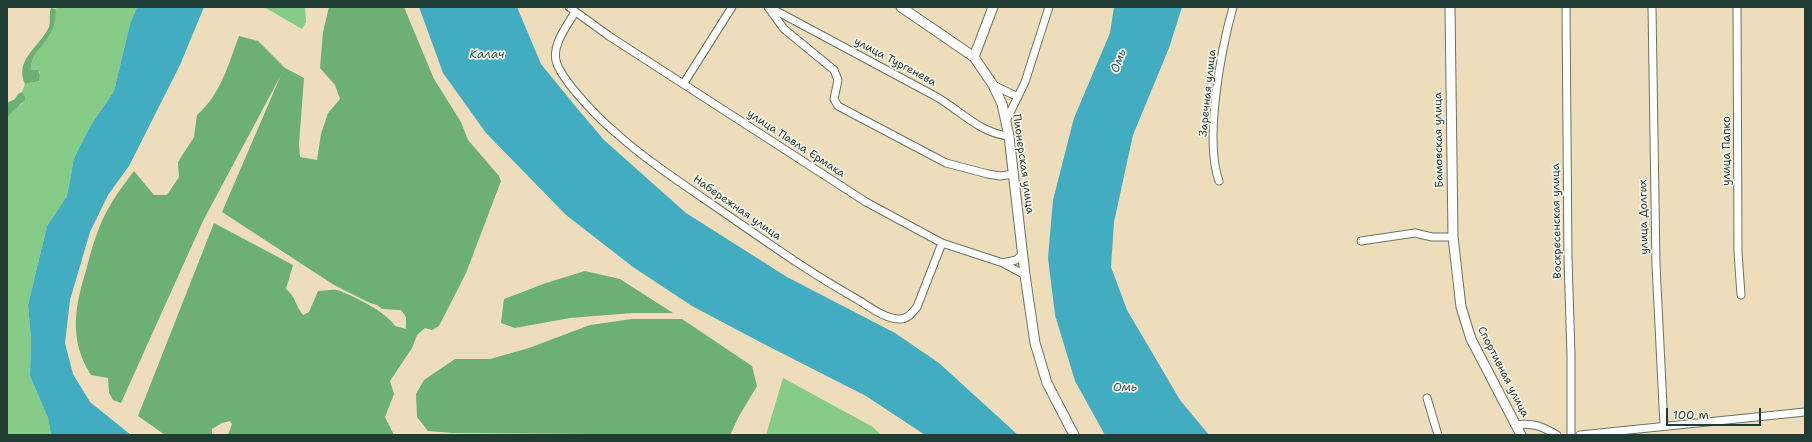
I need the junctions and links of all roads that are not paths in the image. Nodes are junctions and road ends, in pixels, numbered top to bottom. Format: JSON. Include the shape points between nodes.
{"nodes":[{"id":1,"x":569,"y":7,"type":"edge"},
{"id":2,"x":732,"y":7,"type":"edge"},
{"id":3,"x":769,"y":7,"type":"edge"},
{"id":4,"x":901,"y":7,"type":"edge"},
{"id":5,"x":993,"y":7,"type":"edge"},
{"id":6,"x":1049,"y":7,"type":"edge"},
{"id":7,"x":1234,"y":7,"type":"edge"},
{"id":8,"x":1450,"y":7,"type":"edge"},
{"id":9,"x":1566,"y":7,"type":"edge"},
{"id":10,"x":1652,"y":7,"type":"edge"},
{"id":11,"x":1737,"y":7,"type":"edge"},
{"id":12,"x":575,"y":12,"type":"junction"},
{"id":13,"x":974,"y":57,"type":"junction"},
{"id":14,"x":684,"y":83,"type":"junction"},
{"id":15,"x":993,"y":85,"type":"junction"},
{"id":16,"x":1018,"y":96,"type":"junction"},
{"id":17,"x":1006,"y":119,"type":"junction"},
{"id":18,"x":1009,"y":136,"type":"junction"},
{"id":19,"x":1014,"y":174,"type":"junction"},
{"id":20,"x":1219,"y":181,"type":"dead end"},
{"id":21,"x":1453,"y":237,"type":"junction"},
{"id":22,"x":1361,"y":241,"type":"dead end"},
{"id":23,"x":942,"y":243,"type":"junction"},
{"id":24,"x":1022,"y":255,"type":"junction"},
{"id":25,"x":1003,"y":263,"type":"junction"},
{"id":26,"x":1456,"y":273,"type":"joint"},
{"id":27,"x":1025,"y":275,"type":"junction"},
{"id":28,"x":1741,"y":295,"type":"dead end"},
{"id":29,"x":1427,"y":398,"type":"dead end"},
{"id":30,"x":1805,"y":412,"type":"edge"},
{"id":31,"x":1516,"y":425,"type":"junction"},
{"id":32,"x":1664,"y":426,"type":"junction"},
{"id":33,"x":1074,"y":435,"type":"edge"},
{"id":34,"x":1438,"y":435,"type":"edge"},
{"id":35,"x":1521,"y":435,"type":"edge"},
{"id":36,"x":1557,"y":435,"type":"edge"},
{"id":37,"x":1570,"y":435,"type":"edge"},
{"id":38,"x":1580,"y":435,"type":"edge"}],
"edges":[{"from":1,"to":12,"type":"street","name":"улица Павла Ермака"},
{"from":2,"to":14,"type":"street"},
{"from":3,"to":18,"type":"street","name":"улица Тургенева","via":[[937,97],[980,127]]},
{"from":3,"to":19,"type":"street","via":[[784,29],[834,70],[838,80],[834,99],[838,106],[946,163],[1000,176]]},
{"from":4,"to":13,"type":"street","name":"Пионерская улица"},
{"from":5,"to":13,"type":"street"},
{"from":6,"to":16,"type":"street","via":[[1030,68]]},
{"from":7,"to":20,"type":"street","name":"Заречная улица","via":[[1221,59],[1214,119],[1214,156]]},
{"from":8,"to":21,"type":"street","name":"Бамовская улица"},
{"from":9,"to":37,"type":"street","name":"Воскресенская улица"},
{"from":10,"to":32,"type":"street","name":"улица Долгих","via":[[1656,265]]},
{"from":11,"to":28,"type":"street","name":"улица Папко","via":[[1738,252]]},
{"from":12,"to":14,"type":"street","name":"улица Павла Ермака","via":[[608,36]]},
{"from":12,"to":23,"type":"street","name":"Набережная улица","via":[[562,33],[557,65],[592,110],[649,160],[823,280],[889,317],[902,319],[910,316],[917,307]]},
{"from":13,"to":15,"type":"street","name":"Пионерская улица"},
{"from":14,"to":23,"type":"street","name":"улица Павла Ермака","via":[[866,202]]},
{"from":15,"to":16,"type":"street"},
{"from":15,"to":17,"type":"street","name":"Пионерская улица"},
{"from":16,"to":17,"type":"street"},
{"from":17,"to":18,"type":"street","name":"Пионерская улица"},
{"from":18,"to":19,"type":"street","name":"Пионерская улица"},
{"from":19,"to":24,"type":"street","name":"Пионерская улица"},
{"from":21,"to":22,"type":"street","via":[[1432,237],[1415,233]]},
{"from":21,"to":26,"type":"street","name":"Бамовская улица"},
{"from":23,"to":25,"type":"street","name":"улица Павла Ермака"},
{"from":24,"to":25,"type":"street","via":[[1016,260]]},
{"from":24,"to":27,"type":"street","name":"Пионерская улица"},
{"from":25,"to":27,"type":"street","name":"улица Павла Ермака"},
{"from":26,"to":31,"type":"street","name":"Спортивная улица","via":[[1461,307],[1471,340]]},
{"from":27,"to":33,"type":"street","name":"Пионерская улица","via":[[1041,365],[1047,383]]},
{"from":29,"to":34,"type":"street"},
{"from":30,"to":32,"type":"street"},
{"from":31,"to":35,"type":"street","name":"Спортивная улица"},
{"from":31,"to":36,"type":"street","via":[[1542,426]]},
{"from":32,"to":38,"type":"street"}]}
